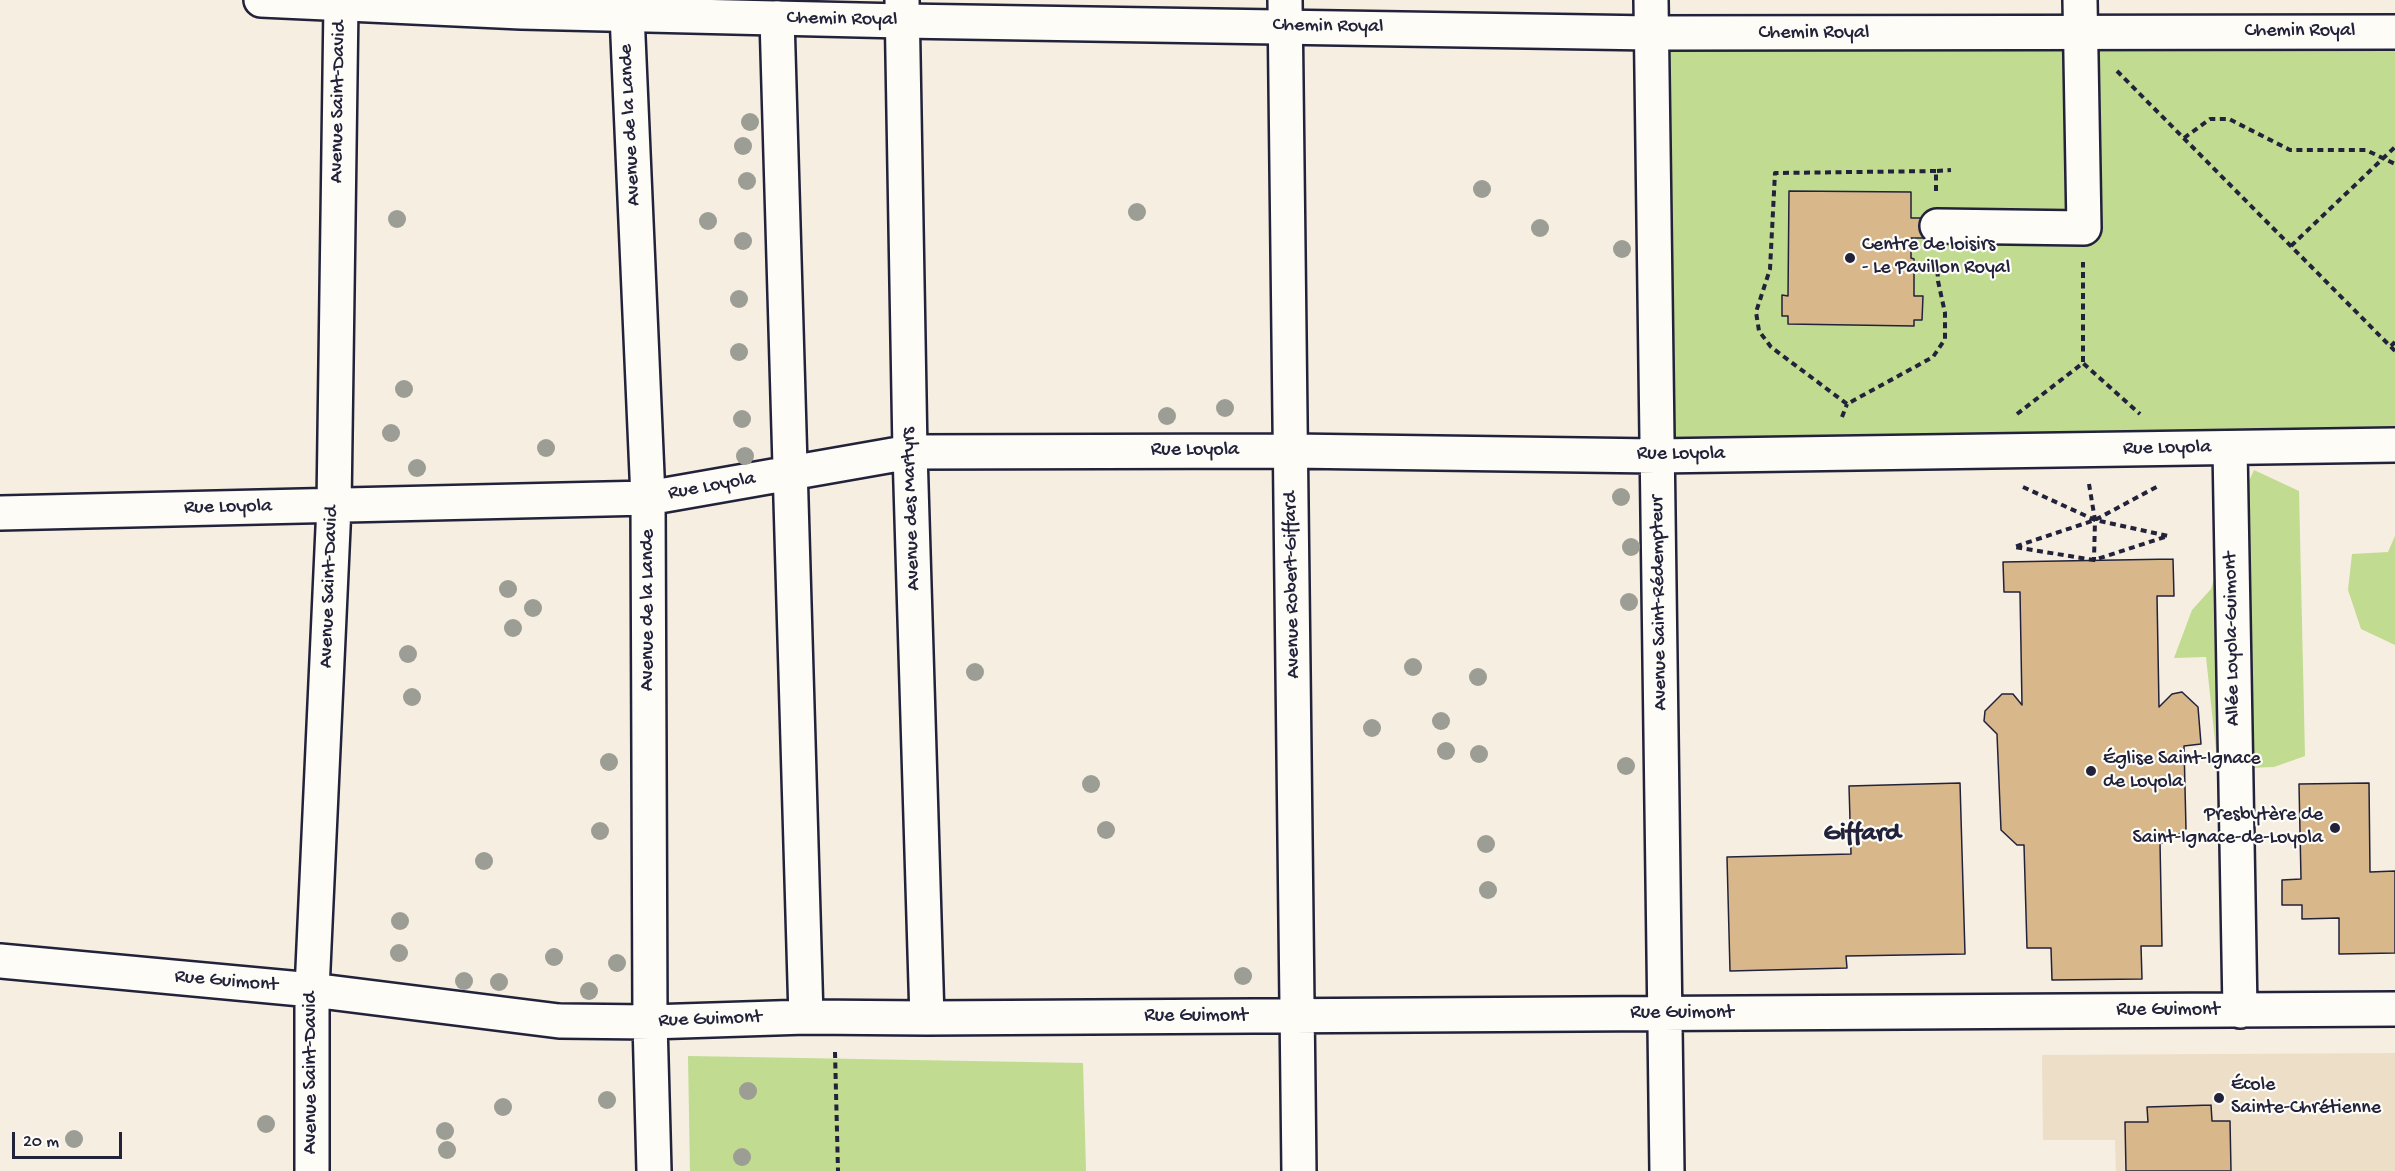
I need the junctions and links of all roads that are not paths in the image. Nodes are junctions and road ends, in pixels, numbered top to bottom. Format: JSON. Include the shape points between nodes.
{"nodes":[{"id":1,"x":261,"y":0,"type":"edge"},
{"id":2,"x":1652,"y":0,"type":"edge"},
{"id":3,"x":2080,"y":0,"type":"edge"},
{"id":4,"x":341,"y":4,"type":"junction"},
{"id":5,"x":521,"y":6,"type":"edge"},
{"id":6,"x":902,"y":11,"type":"edge"},
{"id":7,"x":1285,"y":13,"type":"edge"},
{"id":8,"x":627,"y":14,"type":"junction"},
{"id":9,"x":777,"y":18,"type":"junction"},
{"id":10,"x":2395,"y":32,"type":"edge"},
{"id":11,"x":1652,"y":33,"type":"junction"},
{"id":12,"x":2080,"y":34,"type":"junction"},
{"id":13,"x":1937,"y":226,"type":"road end"},
{"id":14,"x":2395,"y":446,"type":"edge"},
{"id":15,"x":2230,"y":448,"type":"junction"},
{"id":16,"x":1291,"y":451,"type":"junction"},
{"id":17,"x":910,"y":452,"type":"junction"},
{"id":18,"x":1656,"y":456,"type":"junction"},
{"id":19,"x":790,"y":473,"type":"junction"},
{"id":20,"x":648,"y":498,"type":"junction"},
{"id":21,"x":334,"y":506,"type":"junction"},
{"id":22,"x":0,"y":513,"type":"edge"},
{"id":23,"x":0,"y":960,"type":"edge"},
{"id":24,"x":312,"y":990,"type":"junction"},
{"id":25,"x":2395,"y":1009,"type":"edge"},
{"id":26,"x":2240,"y":1011,"type":"junction"},
{"id":27,"x":1665,"y":1014,"type":"junction"},
{"id":28,"x":1297,"y":1016,"type":"junction"},
{"id":29,"x":820,"y":1017,"type":"junction"},
{"id":30,"x":927,"y":1018,"type":"junction"},
{"id":31,"x":650,"y":1022,"type":"junction"},
{"id":32,"x":312,"y":1171,"type":"edge"},
{"id":33,"x":654,"y":1171,"type":"edge"},
{"id":34,"x":1299,"y":1171,"type":"edge"},
{"id":35,"x":1667,"y":1171,"type":"edge"}],
"edges":[{"from":1,"to":4,"type":"street","name":"Chemin Royal"},
{"from":2,"to":11,"type":"street","name":"Avenue Saint-Rédempteur"},
{"from":3,"to":12,"type":"street"},
{"from":4,"to":5,"type":"street","name":"Chemin Royal"},
{"from":4,"to":21,"type":"street","name":"Avenue Saint-David"},
{"from":5,"to":8,"type":"street","name":"Chemin Royal"},
{"from":6,"to":7,"type":"street","name":"Chemin Royal"},
{"from":6,"to":9,"type":"street","name":"Chemin Royal"},
{"from":6,"to":17,"type":"street","name":"Avenue des Martyrs"},
{"from":7,"to":11,"type":"street","name":"Chemin Royal"},
{"from":7,"to":16,"type":"street","name":"Avenue Robert-Giffard"},
{"from":8,"to":9,"type":"street","name":"Chemin Royal"},
{"from":8,"to":20,"type":"street","name":"Avenue de la Lande"},
{"from":9,"to":19,"type":"street"},
{"from":10,"to":12,"type":"street","name":"Chemin Royal"},
{"from":11,"to":12,"type":"street","name":"Chemin Royal"},
{"from":11,"to":18,"type":"street","name":"Avenue Saint-Rédempteur"},
{"from":12,"to":13,"type":"street","via":[[2084,228]]},
{"from":14,"to":15,"type":"street","name":"Rue Loyola"},
{"from":15,"to":18,"type":"street","name":"Rue Loyola"},
{"from":15,"to":26,"type":"street","name":"Allée Loyola-Guimont"},
{"from":16,"to":17,"type":"street","name":"Rue Loyola"},
{"from":16,"to":18,"type":"street","name":"Rue Loyola"},
{"from":16,"to":28,"type":"street","name":"Avenue Robert-Giffard"},
{"from":17,"to":19,"type":"street","name":"Rue Loyola"},
{"from":17,"to":30,"type":"street","name":"Avenue des Martyrs"},
{"from":18,"to":27,"type":"street","name":"Avenue Saint-Rédempteur"},
{"from":19,"to":20,"type":"street","name":"Rue Loyola"},
{"from":19,"to":29,"type":"street"},
{"from":20,"to":21,"type":"street","name":"Rue Loyola"},
{"from":20,"to":31,"type":"street","name":"Avenue de la Lande"},
{"from":21,"to":22,"type":"street","name":"Rue Loyola"},
{"from":21,"to":24,"type":"street","name":"Avenue Saint-David"},
{"from":23,"to":24,"type":"street","name":"Rue Guimont"},
{"from":24,"to":31,"type":"street","name":"Rue Guimont","via":[[559,1021]]},
{"from":24,"to":32,"type":"street","name":"Avenue Saint-David"},
{"from":25,"to":26,"type":"street","name":"Rue Guimont"},
{"from":26,"to":27,"type":"street","name":"Rue Guimont"},
{"from":27,"to":28,"type":"street","name":"Rue Guimont"},
{"from":27,"to":35,"type":"street","name":"Avenue Saint-Rédempteur"},
{"from":28,"to":30,"type":"street","name":"Rue Guimont"},
{"from":28,"to":34,"type":"street","name":"Avenue Robert-Giffard"},
{"from":29,"to":30,"type":"street","name":"Rue Guimont"},
{"from":29,"to":31,"type":"street","name":"Rue Guimont"},
{"from":31,"to":33,"type":"street","name":"Avenue de la Lande"}]}
